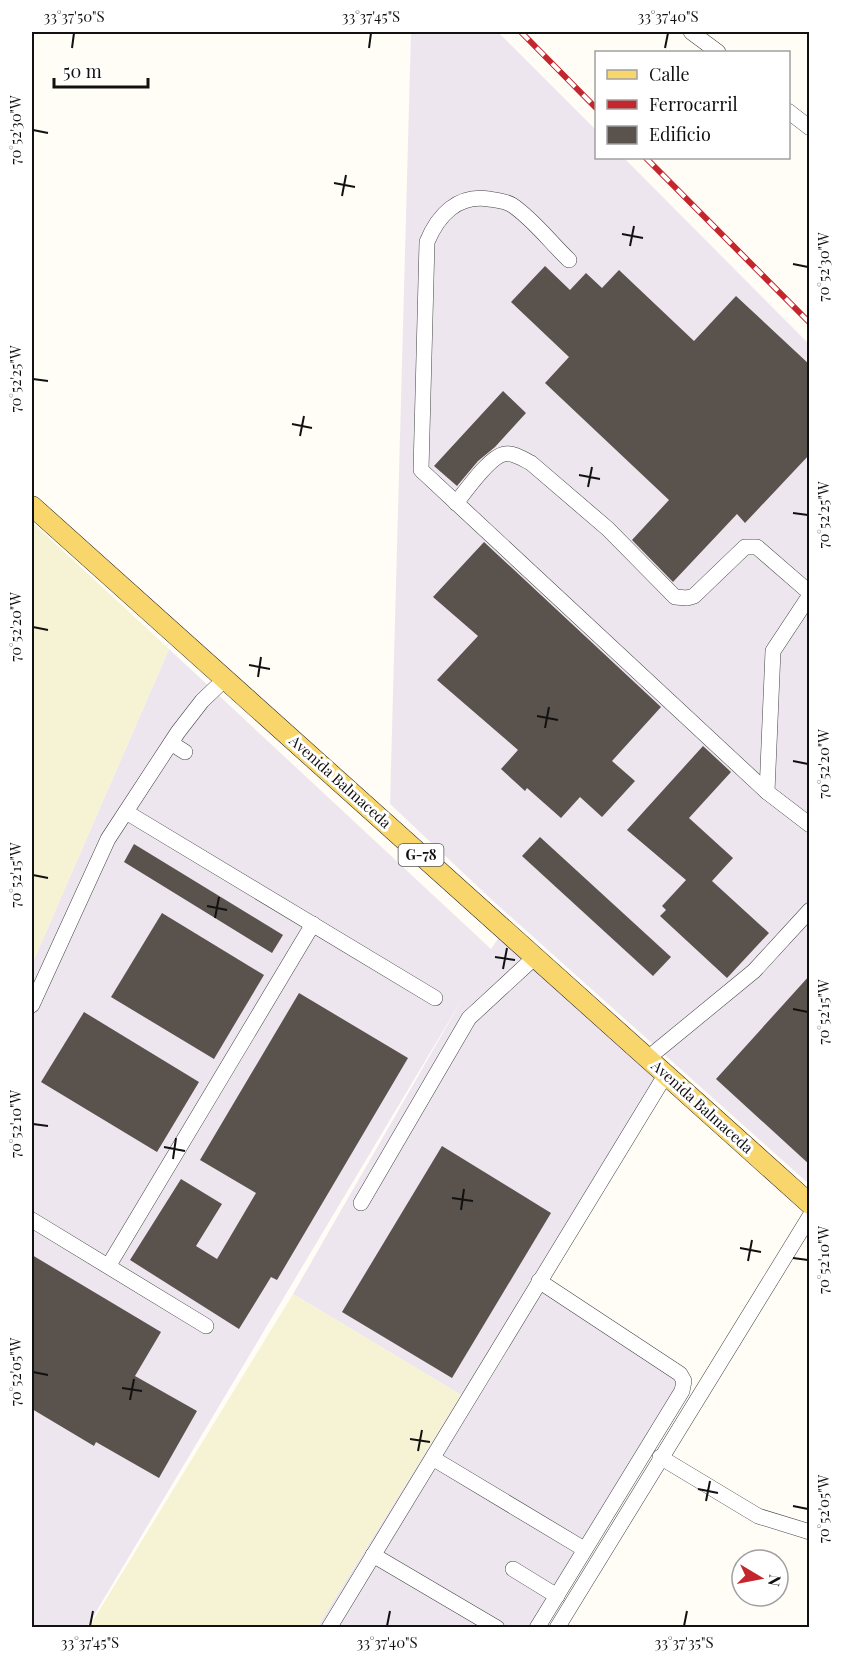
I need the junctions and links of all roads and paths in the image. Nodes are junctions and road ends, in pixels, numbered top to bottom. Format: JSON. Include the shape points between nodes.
{"nodes":[{"id":1,"x":691,"y":32,"type":"edge"},
{"id":2,"x":717,"y":51,"type":"edge"},
{"id":3,"x":790,"y":112,"type":"edge"},
{"id":4,"x":810,"y":128,"type":"edge"},
{"id":5,"x":569,"y":260,"type":"dead end"},
{"id":6,"x":456,"y":503,"type":"junction"},
{"id":7,"x":32,"y":506,"type":"edge"},
{"id":8,"x":810,"y":594,"type":"edge"},
{"id":9,"x":225,"y":679,"type":"junction"},
{"id":10,"x":171,"y":743,"type":"junction"},
{"id":11,"x":185,"y":752,"type":"dead end"},
{"id":12,"x":767,"y":792,"type":"junction"},
{"id":13,"x":126,"y":812,"type":"junction"},
{"id":14,"x":810,"y":825,"type":"edge"},
{"id":15,"x":810,"y":910,"type":"edge"},
{"id":16,"x":313,"y":924,"type":"junction"},
{"id":17,"x":535,"y":957,"type":"junction"},
{"id":18,"x":435,"y":998,"type":"dead end"},
{"id":19,"x":32,"y":1005,"type":"edge"},
{"id":20,"x":648,"y":1059,"type":"junction"},
{"id":21,"x":666,"y":1074,"type":"junction"},
{"id":22,"x":361,"y":1203,"type":"dead end"},
{"id":23,"x":810,"y":1204,"type":"edge"},
{"id":24,"x":810,"y":1216,"type":"edge"},
{"id":25,"x":32,"y":1220,"type":"edge"},
{"id":26,"x":109,"y":1265,"type":"junction"},
{"id":27,"x":539,"y":1281,"type":"junction"},
{"id":28,"x":206,"y":1326,"type":"dead end"},
{"id":29,"x":660,"y":1457,"type":"junction"},
{"id":30,"x":434,"y":1459,"type":"junction"},
{"id":31,"x":810,"y":1532,"type":"edge"},
{"id":32,"x":584,"y":1549,"type":"junction"},
{"id":33,"x":373,"y":1556,"type":"junction"},
{"id":34,"x":513,"y":1569,"type":"dead end"},
{"id":35,"x":557,"y":1596,"type":"junction"},
{"id":36,"x":333,"y":1626,"type":"edge"},
{"id":37,"x":497,"y":1628,"type":"edge"},
{"id":38,"x":537,"y":1628,"type":"edge"},
{"id":39,"x":557,"y":1628,"type":"edge"}],
"edges":[{"from":1,"to":2,"type":"street"},
{"from":3,"to":4,"type":"street"},
{"from":5,"to":6,"type":"street","via":[[511,204],[495,200],[469,199],[444,213],[433,227],[427,242],[421,471]]},
{"from":6,"to":8,"type":"street","via":[[493,459],[504,454],[518,456],[608,529],[675,597],[694,596],[745,547],[757,547]]},
{"from":6,"to":12,"type":"street"},
{"from":7,"to":9,"type":"main road","name":"Avenida Balmaceda","number":"G-78"},
{"from":8,"to":12,"type":"street","via":[[773,651]]},
{"from":9,"to":10,"type":"street","via":[[202,701]]},
{"from":9,"to":17,"type":"main road","name":"Avenida Balmaceda","number":"G-78"},
{"from":10,"to":11,"type":"street"},
{"from":10,"to":13,"type":"street"},
{"from":12,"to":14,"type":"street"},
{"from":13,"to":16,"type":"street"},
{"from":13,"to":19,"type":"street","via":[[108,839]]},
{"from":15,"to":20,"type":"street","via":[[754,971]]},
{"from":16,"to":18,"type":"street"},
{"from":16,"to":26,"type":"street"},
{"from":17,"to":20,"type":"main road","name":"Avenida Balmaceda","number":"G-78"},
{"from":17,"to":22,"type":"street","via":[[469,1018]]},
{"from":20,"to":21,"type":"main road","name":"Avenida Balmaceda","number":"G-78"},
{"from":21,"to":23,"type":"main road","name":"Avenida Balmaceda","number":"G-78"},
{"from":21,"to":27,"type":"street"},
{"from":24,"to":29,"type":"street"},
{"from":25,"to":26,"type":"street"},
{"from":26,"to":28,"type":"street"},
{"from":27,"to":30,"type":"street"},
{"from":27,"to":32,"type":"street","via":[[680,1374],[684,1381],[682,1391]]},
{"from":29,"to":31,"type":"street","via":[[758,1516]]},
{"from":29,"to":39,"type":"street"},
{"from":30,"to":32,"type":"street"},
{"from":30,"to":33,"type":"street"},
{"from":32,"to":35,"type":"street"},
{"from":33,"to":36,"type":"street"},
{"from":33,"to":37,"type":"street"},
{"from":34,"to":35,"type":"street"},
{"from":35,"to":38,"type":"street"}]}
